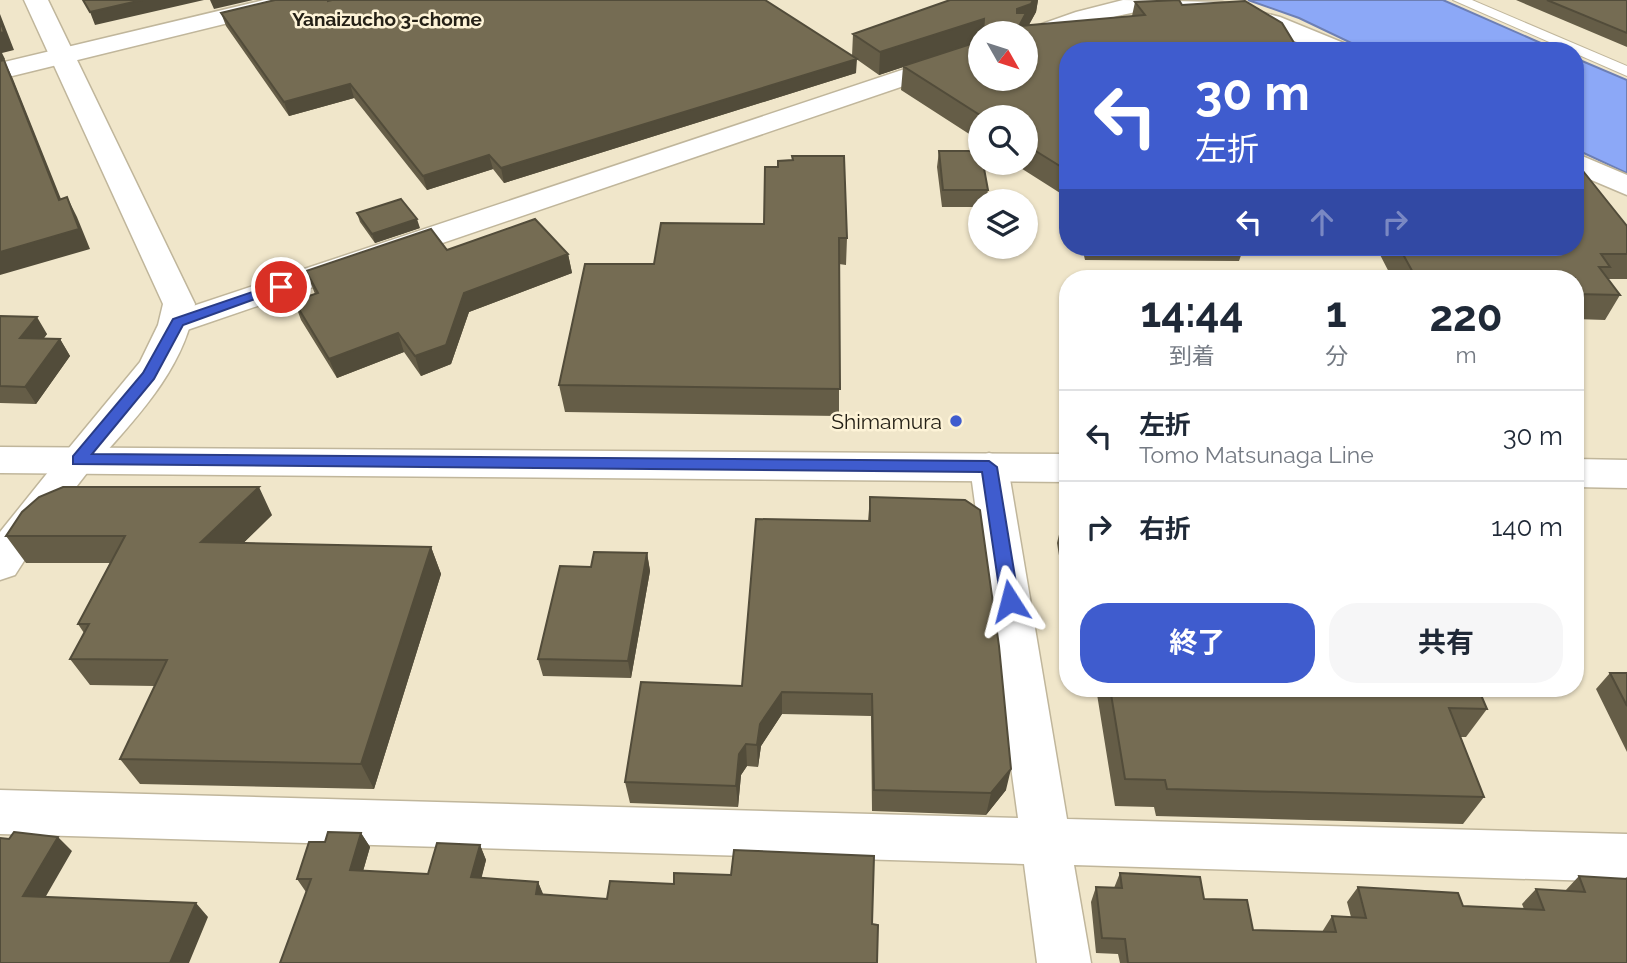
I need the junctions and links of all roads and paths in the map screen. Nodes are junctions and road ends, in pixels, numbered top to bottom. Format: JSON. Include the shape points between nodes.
{"nodes":[{"id":1,"x":36,"y":0,"type":"edge"},
{"id":2,"x":294,"y":0,"type":"edge"},
{"id":3,"x":1047,"y":0,"type":"edge"},
{"id":4,"x":1460,"y":0,"type":"edge"},
{"id":5,"x":1080,"y":18,"type":"junction"},
{"id":6,"x":1038,"y":33,"type":"edge"},
{"id":7,"x":1321,"y":42,"type":"edge"},
{"id":8,"x":1559,"y":42,"type":"edge"},
{"id":9,"x":1584,"y":53,"type":"edge"},
{"id":10,"x":62,"y":56,"type":"junction"},
{"id":11,"x":968,"y":56,"type":"edge"},
{"id":12,"x":0,"y":71,"type":"edge"},
{"id":13,"x":1627,"y":71,"type":"edge"},
{"id":14,"x":1584,"y":166,"type":"edge"},
{"id":15,"x":1627,"y":186,"type":"edge"},
{"id":16,"x":178,"y":322,"type":"junction"},
{"id":17,"x":0,"y":460,"type":"edge"},
{"id":18,"x":78,"y":460,"type":"junction"},
{"id":19,"x":989,"y":467,"type":"junction"},
{"id":20,"x":1059,"y":468,"type":"edge"},
{"id":21,"x":1584,"y":473,"type":"edge"},
{"id":22,"x":1627,"y":474,"type":"edge"},
{"id":23,"x":0,"y":564,"type":"edge"},
{"id":24,"x":0,"y":812,"type":"edge"},
{"id":25,"x":1048,"y":842,"type":"junction"},
{"id":26,"x":1627,"y":858,"type":"edge"},
{"id":27,"x":1064,"y":963,"type":"edge"}],
"edges":[{"from":1,"to":10,"type":"street"},
{"from":2,"to":10,"type":"street"},
{"from":3,"to":5,"type":"street"},
{"from":4,"to":8,"type":"lane"},
{"from":5,"to":6,"type":"street"},
{"from":5,"to":7,"type":"street","via":[[1146,3],[1180,1],[1261,16]]},
{"from":9,"to":13,"type":"lane"},
{"from":10,"to":12,"type":"street"},
{"from":10,"to":16,"type":"street","via":[[179,304]]},
{"from":11,"to":16,"type":"street"},
{"from":14,"to":15,"type":"street"},
{"from":16,"to":18,"type":"street","via":[[149,376]]},
{"from":17,"to":18,"type":"street"},
{"from":18,"to":19,"type":"street"},
{"from":18,"to":23,"type":"street"},
{"from":19,"to":20,"type":"street"},
{"from":19,"to":25,"type":"street"},
{"from":21,"to":22,"type":"street"},
{"from":24,"to":25,"type":"street"},
{"from":25,"to":26,"type":"street"},
{"from":25,"to":27,"type":"street"}]}
